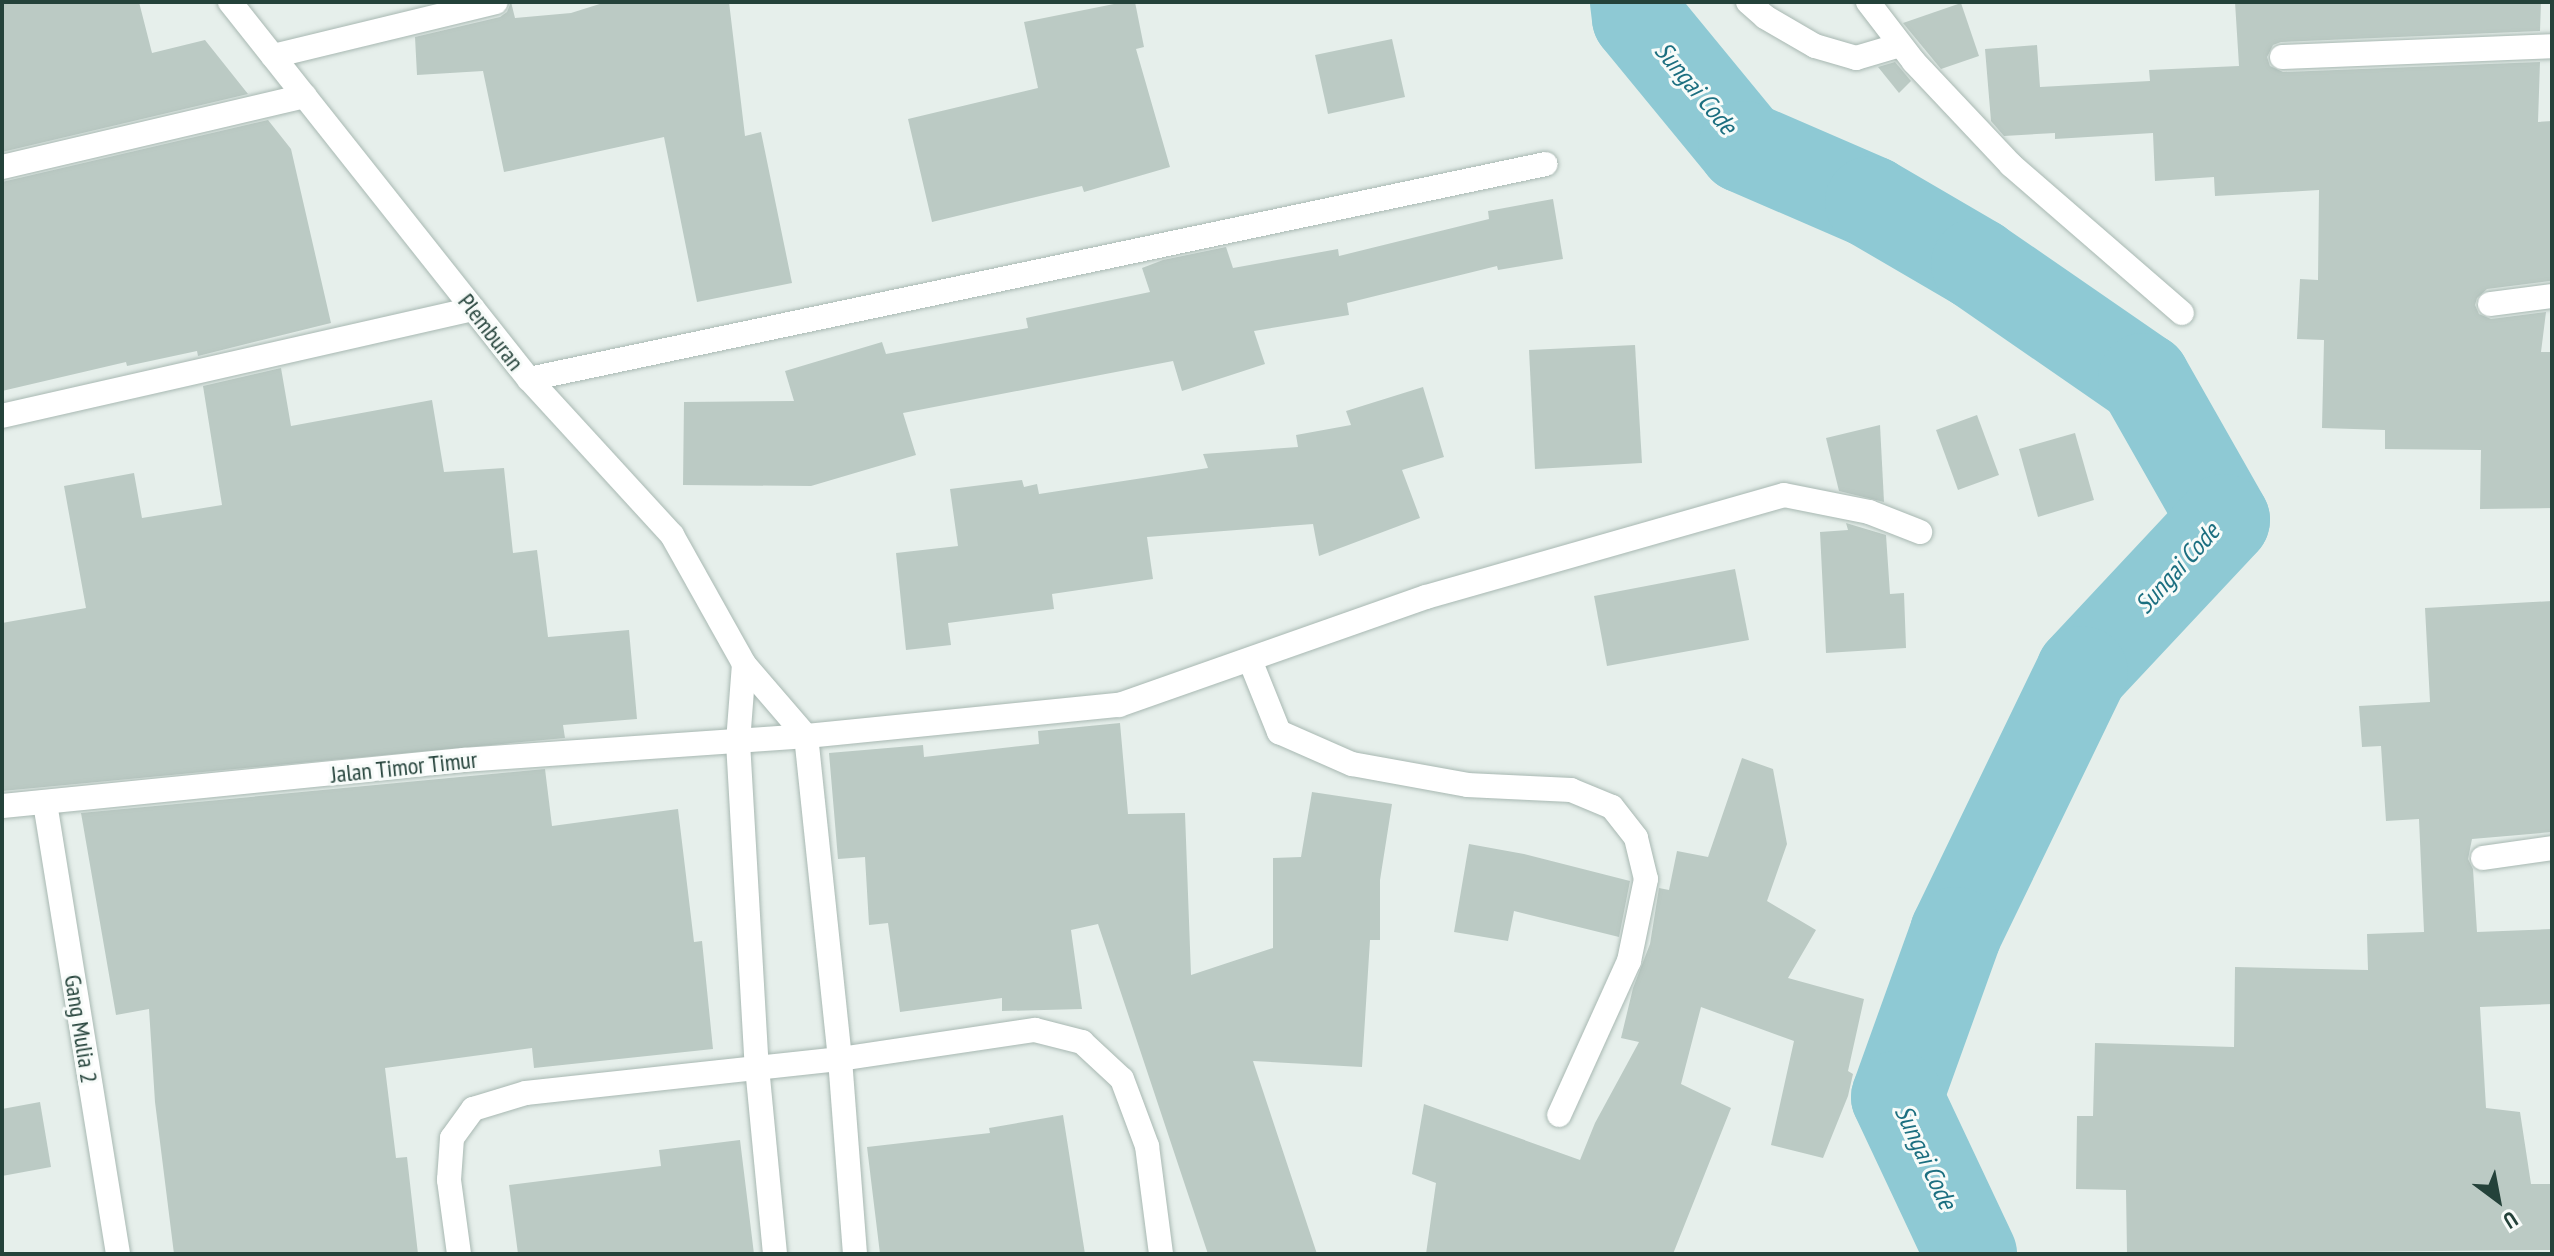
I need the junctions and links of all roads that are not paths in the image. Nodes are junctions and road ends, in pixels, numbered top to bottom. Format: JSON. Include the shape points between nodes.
{"nodes":[{"id":1,"x":230,"y":2,"type":"edge"},
{"id":2,"x":496,"y":2,"type":"edge"},
{"id":3,"x":1748,"y":2,"type":"edge"},
{"id":4,"x":1868,"y":2,"type":"edge"},
{"id":5,"x":1900,"y":45,"type":"junction"},
{"id":6,"x":2552,"y":46,"type":"edge"},
{"id":7,"x":273,"y":56,"type":"junction"},
{"id":8,"x":2282,"y":57,"type":"dead end"},
{"id":9,"x":305,"y":96,"type":"junction"},
{"id":10,"x":1546,"y":164,"type":"dead end"},
{"id":11,"x":2,"y":167,"type":"edge"},
{"id":12,"x":2552,"y":296,"type":"edge"},
{"id":13,"x":2490,"y":304,"type":"dead end"},
{"id":14,"x":473,"y":309,"type":"junction"},
{"id":15,"x":2182,"y":313,"type":"dead end"},
{"id":16,"x":529,"y":379,"type":"junction"},
{"id":17,"x":2,"y":416,"type":"edge"},
{"id":18,"x":1920,"y":532,"type":"dead end"},
{"id":19,"x":1250,"y":660,"type":"junction"},
{"id":20,"x":744,"y":664,"type":"junction"},
{"id":21,"x":806,"y":736,"type":"junction"},
{"id":22,"x":738,"y":742,"type":"junction"},
{"id":23,"x":45,"y":803,"type":"junction"},
{"id":24,"x":2,"y":806,"type":"edge"},
{"id":25,"x":2552,"y":848,"type":"edge"},
{"id":26,"x":2483,"y":858,"type":"dead end"},
{"id":27,"x":840,"y":1059,"type":"junction"},
{"id":28,"x":757,"y":1067,"type":"junction"},
{"id":29,"x":1559,"y":1115,"type":"dead end"},
{"id":30,"x":118,"y":1254,"type":"edge"},
{"id":31,"x":459,"y":1254,"type":"edge"},
{"id":32,"x":775,"y":1254,"type":"edge"},
{"id":33,"x":855,"y":1254,"type":"edge"},
{"id":34,"x":1161,"y":1254,"type":"edge"}],
"edges":[{"from":1,"to":7,"type":"street","name":"Plemburan"},
{"from":2,"to":7,"type":"street"},
{"from":3,"to":5,"type":"street","via":[[1815,46],[1856,58]]},
{"from":4,"to":5,"type":"street"},
{"from":5,"to":15,"type":"street","via":[[2011,165]]},
{"from":6,"to":8,"type":"street"},
{"from":7,"to":9,"type":"street","name":"Plemburan"},
{"from":9,"to":11,"type":"street"},
{"from":9,"to":14,"type":"street","name":"Plemburan"},
{"from":10,"to":16,"type":"street"},
{"from":12,"to":13,"type":"street"},
{"from":14,"to":16,"type":"street","name":"Plemburan"},
{"from":14,"to":17,"type":"street"},
{"from":16,"to":20,"type":"street","name":"Plemburan","via":[[672,535]]},
{"from":18,"to":19,"type":"street","name":"Jalan Timor Timur","via":[[1869,512],[1784,495],[1426,597]]},
{"from":19,"to":21,"type":"street","name":"Jalan Timor Timur","via":[[1119,705]]},
{"from":19,"to":29,"type":"street","via":[[1279,732],[1352,764],[1467,785],[1571,790],[1612,807],[1636,838],[1646,879],[1629,961]]},
{"from":20,"to":21,"type":"street","name":"Plemburan"},
{"from":20,"to":22,"type":"street"},
{"from":21,"to":22,"type":"street","name":"Jalan Timor Timur"},
{"from":21,"to":27,"type":"street"},
{"from":22,"to":23,"type":"street","name":"Jalan Timor Timur","via":[[464,760]]},
{"from":22,"to":28,"type":"street"},
{"from":23,"to":24,"type":"street","name":"Jalan Timor Timur"},
{"from":23,"to":30,"type":"street","name":"Gang Mulia 2"},
{"from":25,"to":26,"type":"street"},
{"from":27,"to":28,"type":"street"},
{"from":27,"to":33,"type":"street"},
{"from":27,"to":34,"type":"street","via":[[1035,1030],[1082,1042],[1122,1079],[1147,1146]]},
{"from":28,"to":31,"type":"street","via":[[526,1093],[473,1109],[452,1138],[449,1180]]},
{"from":28,"to":32,"type":"street"}]}
